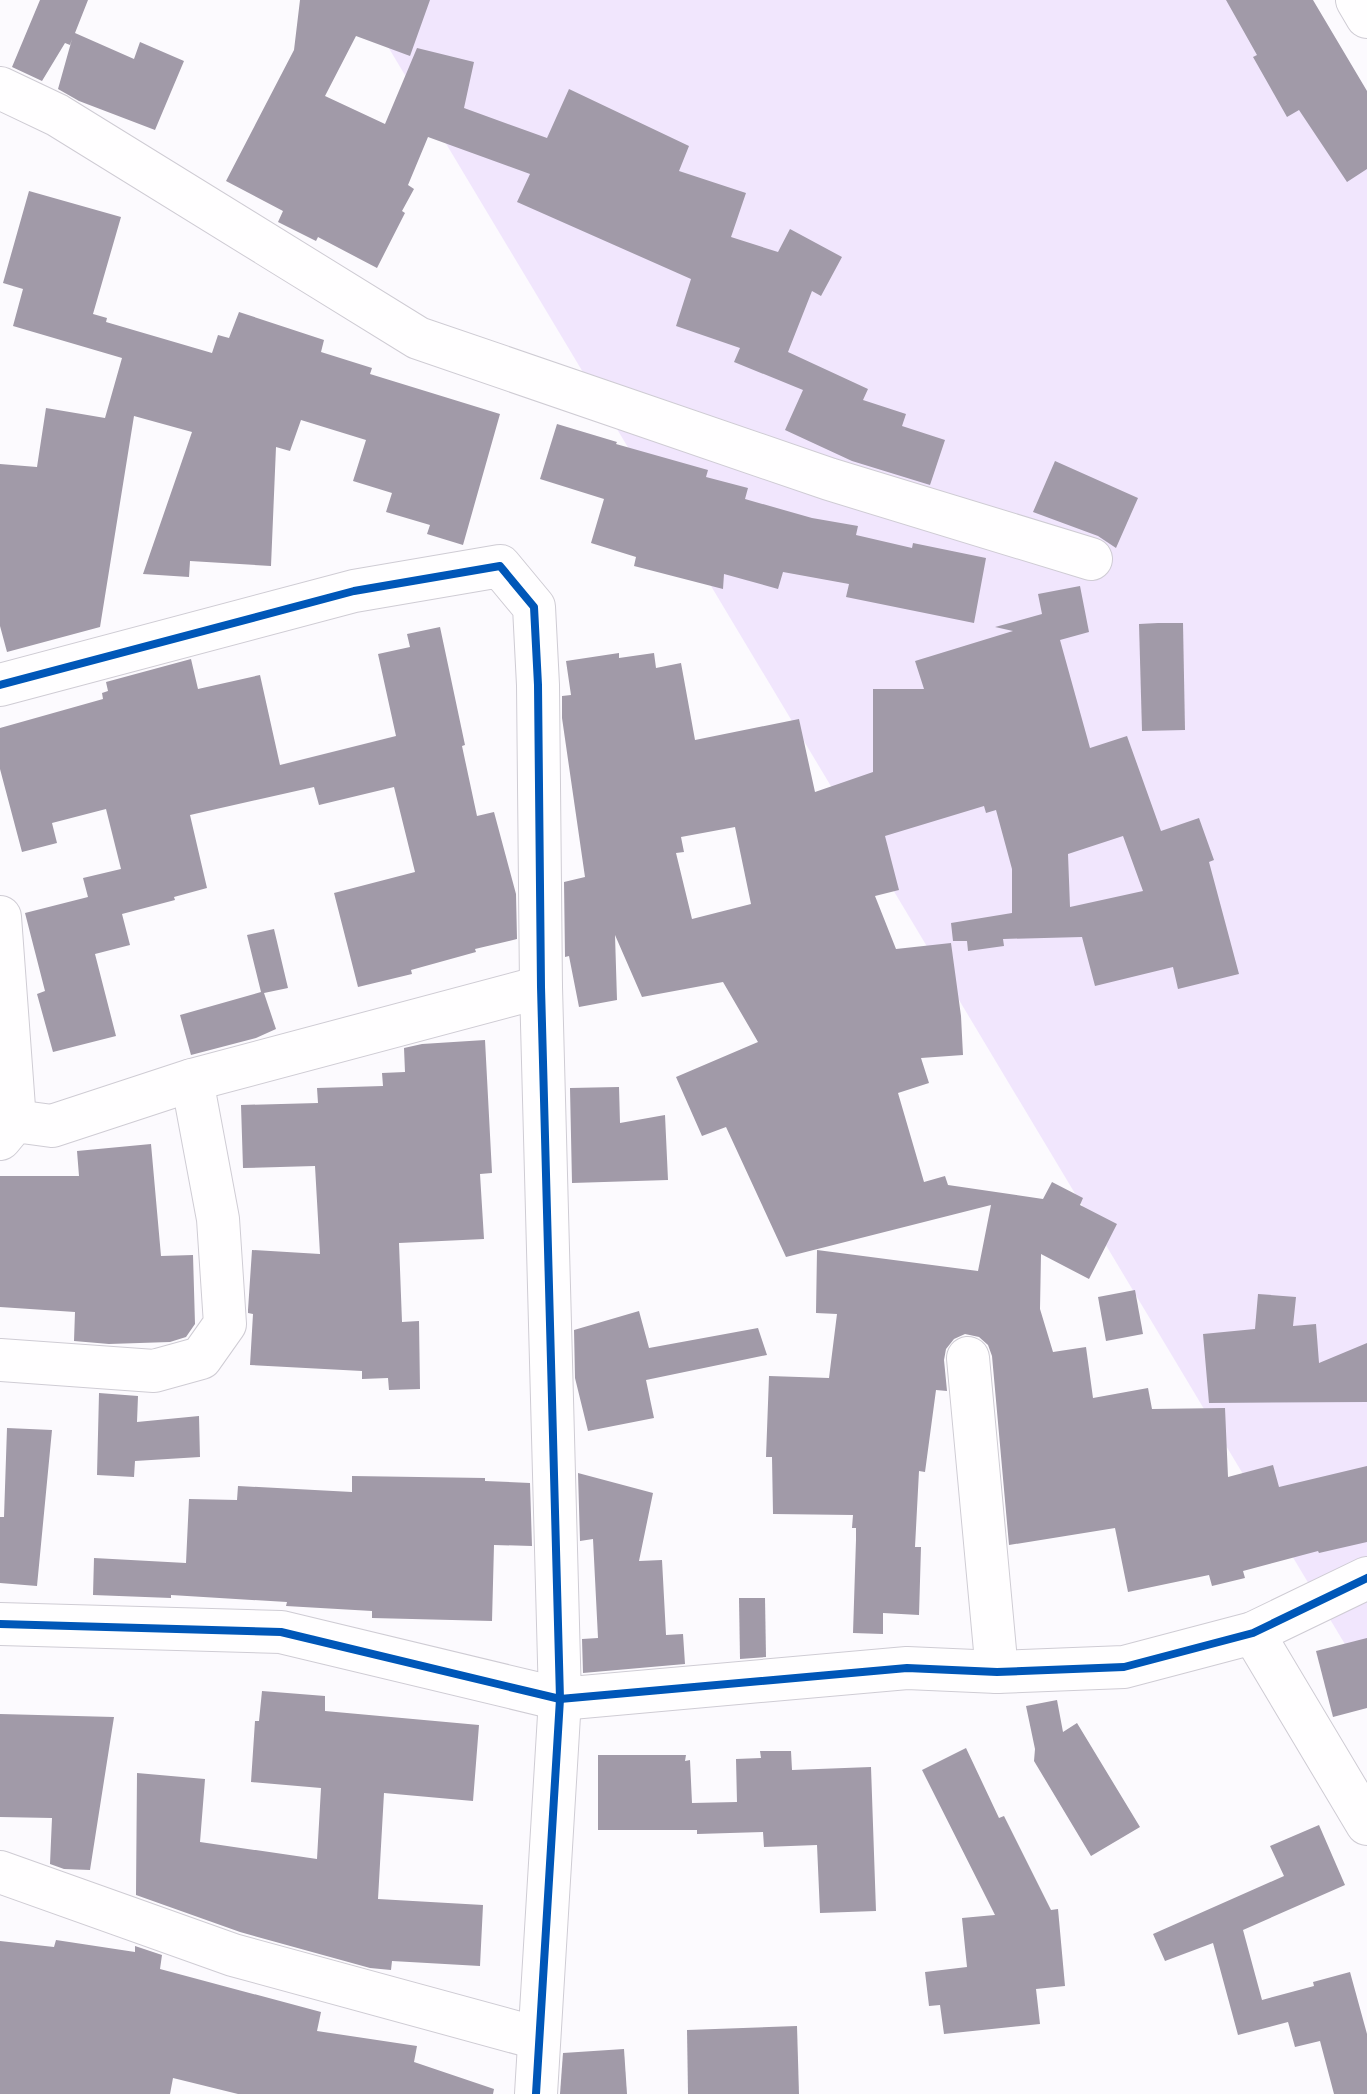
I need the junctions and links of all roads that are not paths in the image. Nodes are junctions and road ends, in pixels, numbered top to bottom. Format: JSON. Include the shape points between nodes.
{"nodes":[{"id":1,"x":1357,"y":0,"type":"edge"},
{"id":2,"x":1367,"y":17,"type":"edge"},
{"id":3,"x":0,"y":88,"type":"edge"},
{"id":4,"x":1091,"y":559,"type":"dead end"},
{"id":5,"x":0,"y":685,"type":"edge"},
{"id":6,"x":0,"y":917,"type":"edge"},
{"id":7,"x":541,"y":987,"type":"junction"},
{"id":8,"x":192,"y":1080,"type":"junction"},
{"id":9,"x":7,"y":1130,"type":"edge"},
{"id":10,"x":968,"y":1358,"type":"dead end"},
{"id":11,"x":0,"y":1360,"type":"edge"},
{"id":12,"x":1367,"y":1578,"type":"edge"},
{"id":13,"x":0,"y":1624,"type":"edge"},
{"id":14,"x":1253,"y":1633,"type":"junction"},
{"id":15,"x":997,"y":1672,"type":"junction"},
{"id":16,"x":560,"y":1699,"type":"junction"},
{"id":17,"x":1367,"y":1824,"type":"edge"},
{"id":18,"x":0,"y":1872,"type":"edge"},
{"id":19,"x":537,"y":2038,"type":"junction"},
{"id":20,"x":536,"y":2094,"type":"edge"}],
"edges":[{"from":1,"to":2,"type":"street"},
{"from":3,"to":4,"type":"street","via":[[57,115],[418,338],[829,479]]},
{"from":5,"to":7,"type":"street","via":[[354,591],[500,566],[534,607]]},
{"from":6,"to":9,"type":"street"},
{"from":7,"to":8,"type":"street"},
{"from":7,"to":16,"type":"street"},
{"from":8,"to":9,"type":"street","via":[[52,1126]]},
{"from":8,"to":11,"type":"street","via":[[218,1219],[225,1324],[201,1358],[154,1371]]},
{"from":10,"to":15,"type":"street"},
{"from":12,"to":14,"type":"street"},
{"from":13,"to":16,"type":"street","via":[[281,1632]]},
{"from":14,"to":15,"type":"street","via":[[1124,1667]]},
{"from":14,"to":17,"type":"street"},
{"from":15,"to":16,"type":"street","via":[[907,1668]]},
{"from":16,"to":19,"type":"street"},
{"from":18,"to":19,"type":"street","via":[[233,1955]]},
{"from":19,"to":20,"type":"street"}]}
